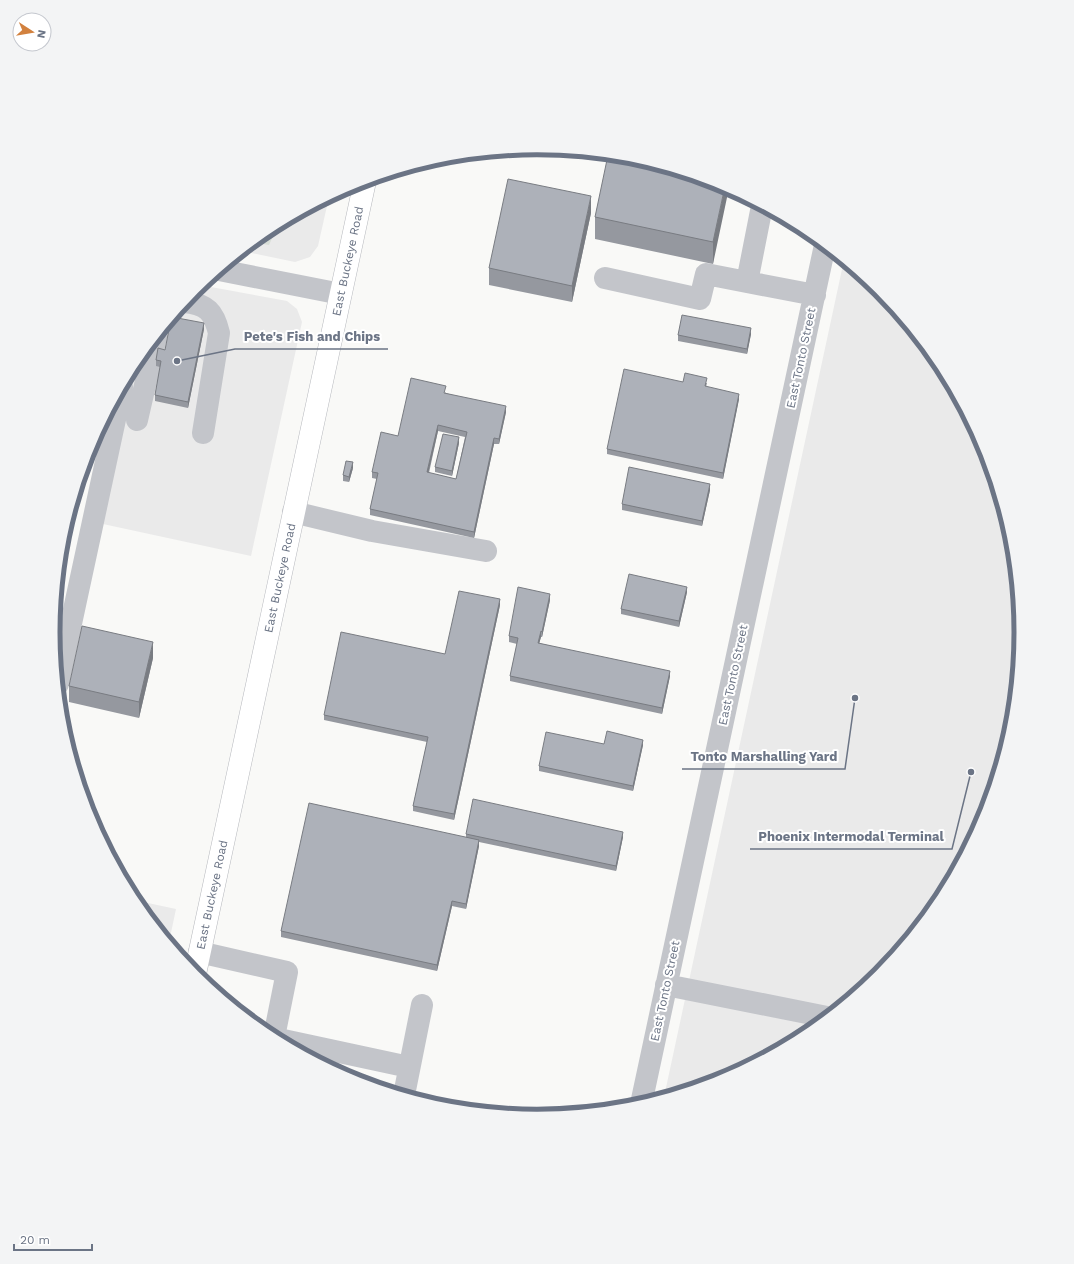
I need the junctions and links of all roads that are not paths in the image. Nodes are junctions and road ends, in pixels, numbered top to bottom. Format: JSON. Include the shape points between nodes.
{"nodes":[{"id":1,"x":364,"y":187,"type":"edge"},
{"id":2,"x":761,"y":211,"type":"edge"},
{"id":3,"x":824,"y":252,"type":"edge"},
{"id":4,"x":225,"y":271,"type":"edge"},
{"id":5,"x":604,"y":278,"type":"dead end"},
{"id":6,"x":746,"y":282,"type":"junction"},
{"id":7,"x":340,"y":294,"type":"junction"},
{"id":8,"x":814,"y":295,"type":"junction"},
{"id":9,"x":192,"y":303,"type":"edge"},
{"id":10,"x":153,"y":350,"type":"edge"},
{"id":11,"x":119,"y":403,"type":"edge"},
{"id":12,"x":137,"y":420,"type":"dead end"},
{"id":13,"x":203,"y":433,"type":"dead end"},
{"id":14,"x":293,"y":512,"type":"junction"},
{"id":15,"x":486,"y":551,"type":"dead end"},
{"id":16,"x":61,"y":668,"type":"edge"},
{"id":17,"x":199,"y":952,"type":"junction"},
{"id":18,"x":197,"y":966,"type":"edge"},
{"id":19,"x":666,"y":985,"type":"junction"},
{"id":20,"x":422,"y":1005,"type":"dead end"},
{"id":21,"x":820,"y":1016,"type":"edge"},
{"id":22,"x":275,"y":1031,"type":"edge"},
{"id":23,"x":294,"y":1042,"type":"edge"},
{"id":24,"x":409,"y":1068,"type":"junction"},
{"id":25,"x":405,"y":1090,"type":"edge"},
{"id":26,"x":642,"y":1097,"type":"edge"}],
"edges":[{"from":1,"to":7,"type":"main road","name":"East Buckeye Road"},
{"from":2,"to":6,"type":"street"},
{"from":3,"to":8,"type":"street","name":"East Tonto Street"},
{"from":4,"to":7,"type":"street"},
{"from":5,"to":6,"type":"street","via":[[700,300],[706,274]]},
{"from":6,"to":8,"type":"street"},
{"from":7,"to":14,"type":"main road","name":"East Buckeye Road"},
{"from":8,"to":19,"type":"street","name":"East Tonto Street"},
{"from":9,"to":13,"type":"street","via":[[208,309],[216,319],[219,333]]},
{"from":10,"to":12,"type":"street"},
{"from":11,"to":16,"type":"street"},
{"from":14,"to":15,"type":"street","via":[[372,531]]},
{"from":14,"to":17,"type":"main road","name":"East Buckeye Road"},
{"from":17,"to":18,"type":"main road","name":"East Buckeye Road"},
{"from":17,"to":22,"type":"street","via":[[286,972]]},
{"from":19,"to":21,"type":"street"},
{"from":19,"to":26,"type":"street","name":"East Tonto Street"},
{"from":20,"to":24,"type":"street"},
{"from":23,"to":24,"type":"street"},
{"from":24,"to":25,"type":"street"}]}
